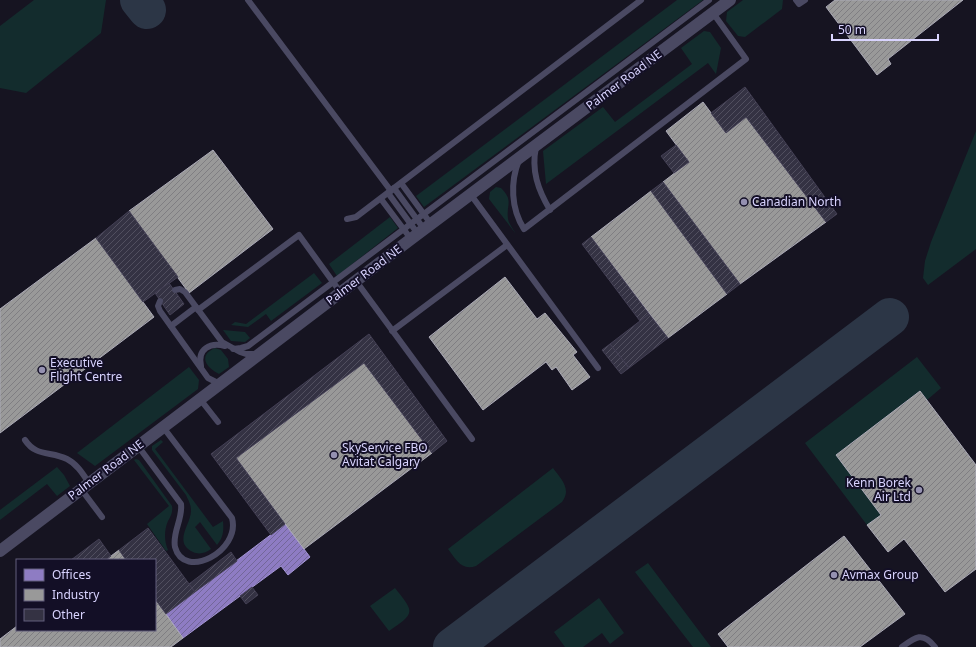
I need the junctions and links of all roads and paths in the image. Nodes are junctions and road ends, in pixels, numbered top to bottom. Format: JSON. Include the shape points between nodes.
{"nodes":[{"id":1,"x":248,"y":0,"type":"edge"},
{"id":2,"x":641,"y":0,"type":"edge"},
{"id":3,"x":709,"y":0,"type":"edge"},
{"id":4,"x":730,"y":0,"type":"edge"},
{"id":5,"x":796,"y":0,"type":"edge"},
{"id":6,"x":805,"y":0,"type":"edge"},
{"id":7,"x":713,"y":13,"type":"junction"},
{"id":8,"x":625,"y":63,"type":"junction"},
{"id":9,"x":632,"y":74,"type":"junction"},
{"id":10,"x":536,"y":146,"type":"junction"},
{"id":11,"x":520,"y":159,"type":"junction"},
{"id":12,"x":401,"y":183,"type":"junction"},
{"id":13,"x":391,"y":191,"type":"junction"},
{"id":14,"x":471,"y":195,"type":"junction"},
{"id":15,"x":381,"y":198,"type":"junction"},
{"id":16,"x":550,"y":210,"type":"junction"},
{"id":17,"x":424,"y":213,"type":"junction"},
{"id":18,"x":417,"y":218,"type":"junction"},
{"id":19,"x":347,"y":219,"type":"dead end"},
{"id":20,"x":410,"y":223,"type":"junction"},
{"id":21,"x":403,"y":229,"type":"junction"},
{"id":22,"x":421,"y":232,"type":"junction"},
{"id":23,"x":507,"y":245,"type":"junction"},
{"id":24,"x":333,"y":281,"type":"junction"},
{"id":25,"x":356,"y":281,"type":"junction"},
{"id":26,"x":175,"y":290,"type":"dead end"},
{"id":27,"x":341,"y":293,"type":"junction"},
{"id":28,"x":160,"y":301,"type":"dead end"},
{"id":29,"x":197,"y":308,"type":"junction"},
{"id":30,"x":171,"y":326,"type":"junction"},
{"id":31,"x":392,"y":331,"type":"junction"},
{"id":32,"x":231,"y":348,"type":"junction"},
{"id":33,"x":262,"y":353,"type":"junction"},
{"id":34,"x":201,"y":368,"type":"junction"},
{"id":35,"x":598,"y":368,"type":"dead end"},
{"id":36,"x":225,"y":380,"type":"junction"},
{"id":37,"x":200,"y":399,"type":"junction"},
{"id":38,"x":218,"y":422,"type":"dead end"},
{"id":39,"x":163,"y":427,"type":"junction"},
{"id":40,"x":472,"y":439,"type":"dead end"},
{"id":41,"x":25,"y":440,"type":"dead end"},
{"id":42,"x":138,"y":446,"type":"junction"},
{"id":43,"x":85,"y":486,"type":"junction"},
{"id":44,"x":102,"y":517,"type":"dead end"},
{"id":45,"x":0,"y":551,"type":"edge"},
{"id":46,"x":902,"y":647,"type":"edge"},
{"id":47,"x":935,"y":647,"type":"edge"}],
"edges":[{"from":1,"to":13,"type":"lane"},
{"from":2,"to":12,"type":"lane"},
{"from":3,"to":8,"type":"lane"},
{"from":4,"to":7,"type":"street","name":"Palmer Road NE"},
{"from":5,"to":6,"type":"lane","via":[[799,4]]},
{"from":7,"to":9,"type":"street","name":"Palmer Road NE"},
{"from":7,"to":16,"type":"lane","via":[[746,59]]},
{"from":8,"to":9,"type":"lane"},
{"from":8,"to":17,"type":"lane"},
{"from":9,"to":10,"type":"street","name":"Palmer Road NE"},
{"from":10,"to":11,"type":"street","name":"Palmer Road NE"},
{"from":10,"to":16,"type":"lane","via":[[533,163],[535,178]]},
{"from":11,"to":14,"type":"street","name":"Palmer Road NE"},
{"from":11,"to":16,"type":"lane","via":[[515,172],[514,204],[519,222],[524,229]]},
{"from":12,"to":13,"type":"lane"},
{"from":12,"to":17,"type":"lane"},
{"from":13,"to":15,"type":"lane"},
{"from":13,"to":18,"type":"lane"},
{"from":13,"to":20,"type":"lane"},
{"from":14,"to":22,"type":"street","name":"Palmer Road NE"},
{"from":14,"to":23,"type":"lane"},
{"from":15,"to":19,"type":"lane","via":[[356,217]]},
{"from":15,"to":21,"type":"lane"},
{"from":17,"to":18,"type":"lane"},
{"from":17,"to":22,"type":"lane"},
{"from":18,"to":20,"type":"lane"},
{"from":18,"to":22,"type":"lane"},
{"from":20,"to":21,"type":"lane"},
{"from":20,"to":22,"type":"lane"},
{"from":21,"to":22,"type":"lane"},
{"from":21,"to":24,"type":"lane"},
{"from":22,"to":25,"type":"street","name":"Palmer Road NE"},
{"from":23,"to":31,"type":"lane"},
{"from":23,"to":35,"type":"lane"},
{"from":24,"to":27,"type":"lane"},
{"from":24,"to":29,"type":"lane","via":[[299,235]]},
{"from":24,"to":32,"type":"lane","via":[[248,346]]},
{"from":25,"to":27,"type":"street","name":"Palmer Road NE"},
{"from":25,"to":31,"type":"lane"},
{"from":26,"to":29,"type":"lane","via":[[183,290]]},
{"from":27,"to":33,"type":"street","name":"Palmer Road NE"},
{"from":28,"to":30,"type":"lane","via":[[159,309]]},
{"from":29,"to":30,"type":"lane"},
{"from":29,"to":32,"type":"lane","via":[[222,342]]},
{"from":30,"to":34,"type":"lane"},
{"from":31,"to":40,"type":"lane"},
{"from":32,"to":33,"type":"lane","via":[[246,354]]},
{"from":32,"to":34,"type":"lane","via":[[217,344],[209,346],[200,356]]},
{"from":33,"to":36,"type":"street","name":"Palmer Road NE"},
{"from":34,"to":36,"type":"lane","via":[[212,381]]},
{"from":36,"to":37,"type":"street","name":"Palmer Road NE"},
{"from":37,"to":38,"type":"lane"},
{"from":37,"to":39,"type":"street","name":"Palmer Road NE"},
{"from":39,"to":42,"type":"street","name":"Palmer Road NE"},
{"from":39,"to":42,"type":"lane","via":[[232,518],[233,530],[228,541],[207,559],[189,561],[176,550],[174,542],[181,504]]},
{"from":41,"to":43,"type":"lane","via":[[34,450],[69,460],[80,470]]},
{"from":42,"to":43,"type":"street","name":"Palmer Road NE"},
{"from":43,"to":44,"type":"lane"},
{"from":43,"to":45,"type":"street","name":"Palmer Road NE"},
{"from":46,"to":47,"type":"lane","via":[[920,637],[928,639]]}]}
